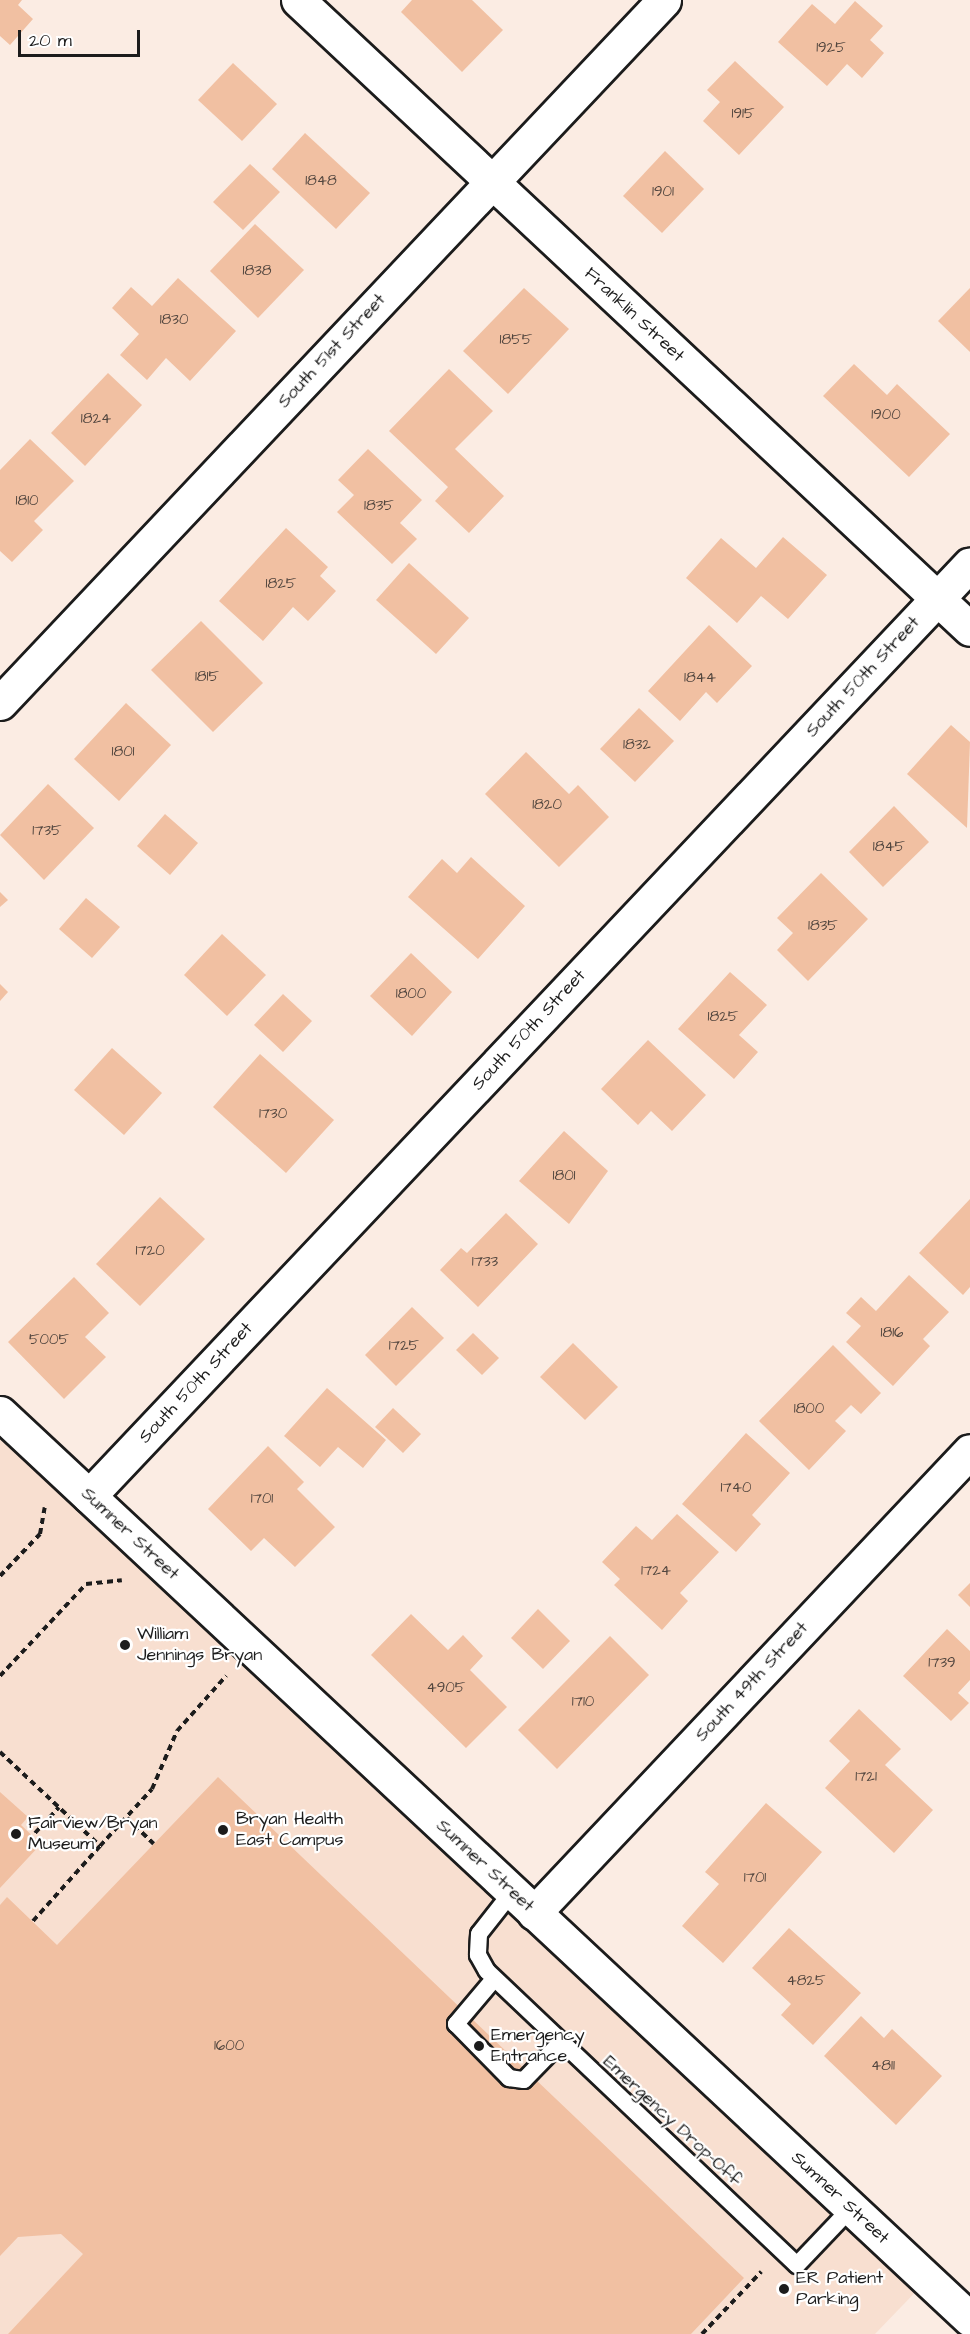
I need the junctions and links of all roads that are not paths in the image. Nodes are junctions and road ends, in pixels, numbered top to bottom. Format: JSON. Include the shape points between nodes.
{"nodes":[{"id":1,"x":298,"y":0,"type":"edge"},
{"id":2,"x":664,"y":0,"type":"edge"},
{"id":3,"x":492,"y":182,"type":"junction"},
{"id":4,"x":970,"y":564,"type":"edge"},
{"id":5,"x":937,"y":599,"type":"junction"},
{"id":6,"x":970,"y":629,"type":"edge"},
{"id":7,"x":0,"y":703,"type":"edge"},
{"id":8,"x":0,"y":1413,"type":"edge"},
{"id":9,"x":970,"y":1451,"type":"edge"},
{"id":10,"x":89,"y":1496,"type":"junction"},
{"id":11,"x":523,"y":1902,"type":"junction"},
{"id":12,"x":494,"y":1979,"type":"junction"},
{"id":13,"x":561,"y":2043,"type":"junction"},
{"id":14,"x":851,"y":2208,"type":"junction"},
{"id":15,"x":970,"y":2319,"type":"edge"}],
"edges":[{"from":1,"to":3,"type":"street","name":"Franklin Street"},
{"from":2,"to":3,"type":"street","name":"South 51st Street"},
{"from":3,"to":5,"type":"street","name":"Franklin Street"},
{"from":3,"to":7,"type":"street","name":"South 51st Street"},
{"from":4,"to":5,"type":"street","name":"South 50th Street"},
{"from":5,"to":6,"type":"street","name":"Franklin Street"},
{"from":5,"to":10,"type":"street","name":"South 50th Street"},
{"from":8,"to":10,"type":"street","name":"Sumner Street"},
{"from":9,"to":11,"type":"street","name":"South 49th Street"},
{"from":10,"to":11,"type":"street","name":"Sumner Street"},
{"from":11,"to":12,"type":"lane","name":"Emergency Drop-Off","via":[[479,1934],[478,1955]]},
{"from":11,"to":14,"type":"street","name":"Sumner Street"},
{"from":12,"to":13,"type":"lane","name":"Emergency Drop-Off"},
{"from":12,"to":13,"type":"lane","via":[[456,2024],[509,2078],[524,2080]]},
{"from":13,"to":14,"type":"lane","name":"Emergency Drop-Off","via":[[797,2265]]},
{"from":14,"to":15,"type":"street","name":"Sumner Street"}]}
